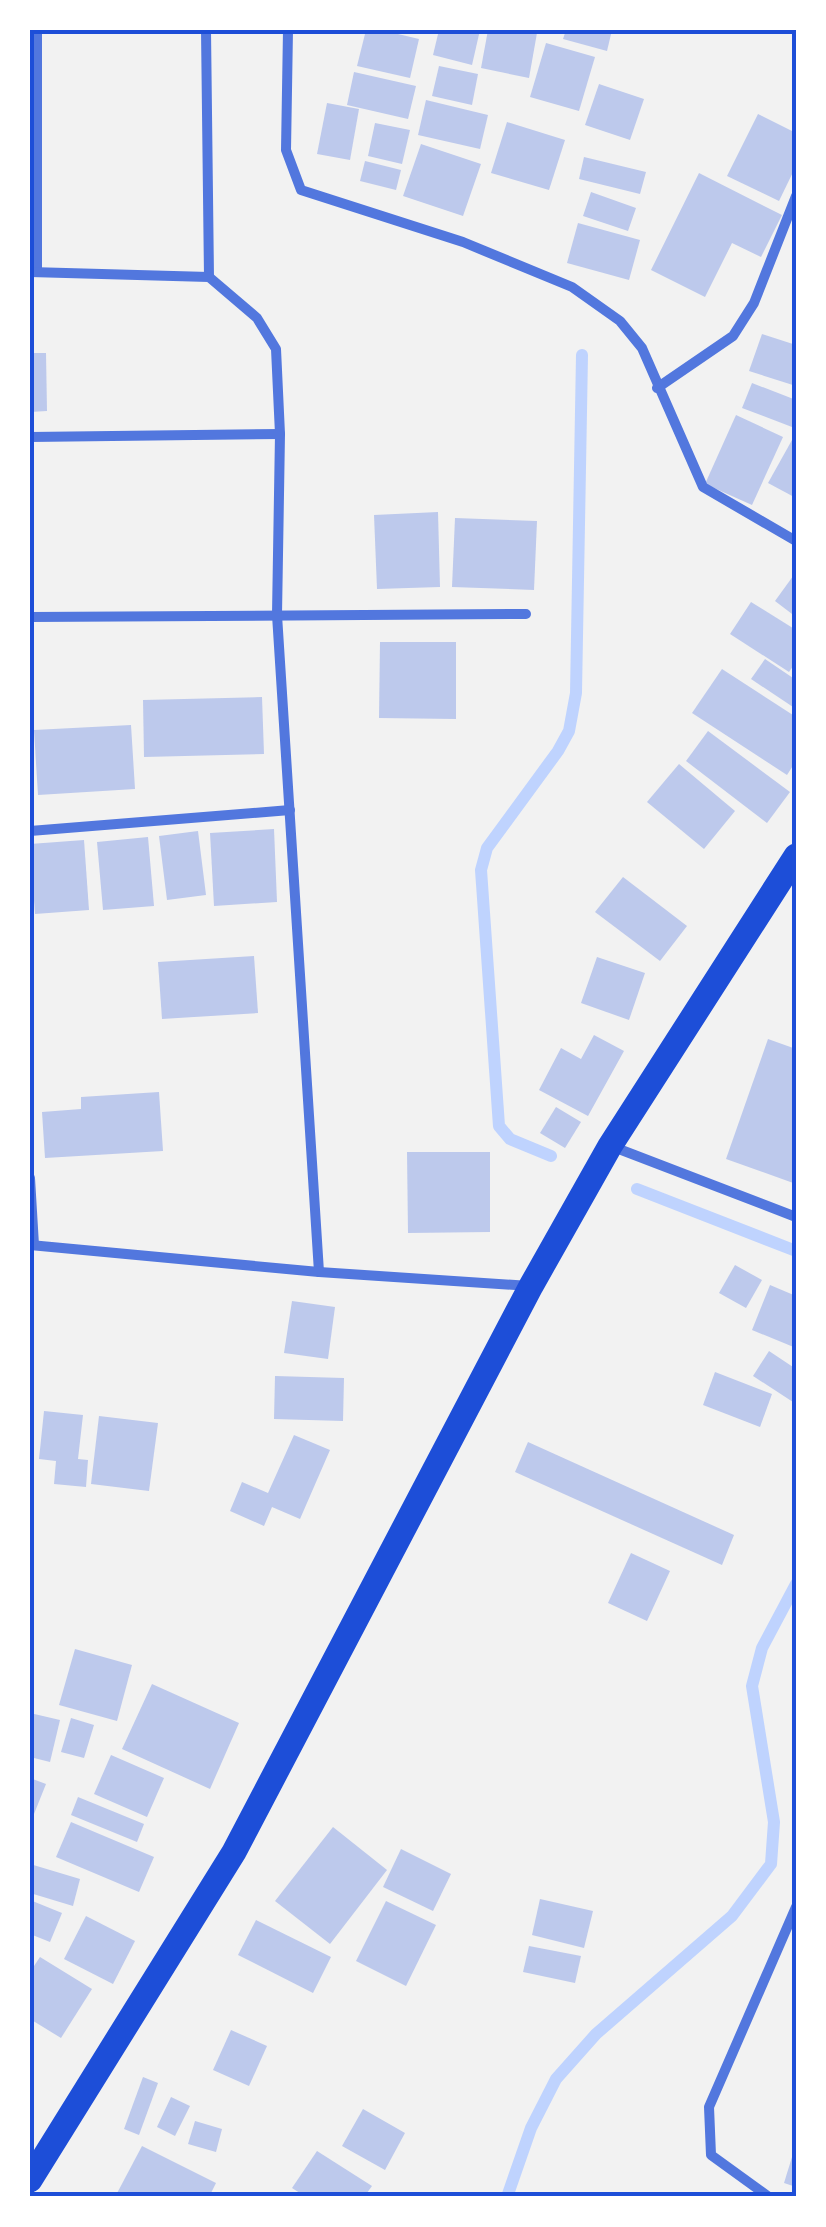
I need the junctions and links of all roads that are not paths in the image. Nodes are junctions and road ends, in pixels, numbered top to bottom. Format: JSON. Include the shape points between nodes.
{"nodes":[{"id":1,"x":37,"y":30,"type":"edge"},
{"id":2,"x":206,"y":30,"type":"edge"},
{"id":3,"x":288,"y":30,"type":"edge"},
{"id":4,"x":796,"y":196,"type":"edge"},
{"id":5,"x":34,"y":272,"type":"edge"},
{"id":6,"x":209,"y":276,"type":"junction"},
{"id":7,"x":658,"y":388,"type":"junction"},
{"id":8,"x":280,"y":434,"type":"junction"},
{"id":9,"x":30,"y":438,"type":"edge"},
{"id":10,"x":796,"y":541,"type":"edge"},
{"id":11,"x":526,"y":614,"type":"dead end"},
{"id":12,"x":277,"y":615,"type":"junction"},
{"id":13,"x":30,"y":616,"type":"edge"},
{"id":14,"x":290,"y":810,"type":"junction"},
{"id":15,"x":30,"y":831,"type":"edge"},
{"id":16,"x":796,"y":856,"type":"edge"},
{"id":17,"x":610,"y":1146,"type":"junction"},
{"id":18,"x":30,"y":1178,"type":"edge"},
{"id":19,"x":796,"y":1217,"type":"edge"},
{"id":20,"x":32,"y":1245,"type":"edge"},
{"id":21,"x":319,"y":1272,"type":"junction"},
{"id":22,"x":531,"y":1286,"type":"junction"},
{"id":23,"x":796,"y":1907,"type":"edge"},
{"id":24,"x":30,"y":2180,"type":"edge"},
{"id":25,"x":769,"y":2197,"type":"edge"}],
"edges":[{"from":1,"to":5,"type":"street"},
{"from":2,"to":6,"type":"street"},
{"from":3,"to":7,"type":"street","via":[[286,150],[301,190],[462,242],[572,287],[620,321],[642,348]]},
{"from":4,"to":7,"type":"street","via":[[754,303],[733,336]]},
{"from":5,"to":6,"type":"street"},
{"from":6,"to":8,"type":"street","via":[[257,318],[276,350]]},
{"from":7,"to":10,"type":"street","via":[[702,487]]},
{"from":8,"to":9,"type":"street"},
{"from":8,"to":12,"type":"street"},
{"from":11,"to":12,"type":"street"},
{"from":12,"to":13,"type":"street"},
{"from":12,"to":14,"type":"street"},
{"from":14,"to":15,"type":"street"},
{"from":14,"to":21,"type":"street"},
{"from":16,"to":17,"type":"main road"},
{"from":17,"to":19,"type":"street"},
{"from":17,"to":22,"type":"main road"},
{"from":18,"to":20,"type":"street"},
{"from":20,"to":21,"type":"street"},
{"from":21,"to":22,"type":"street"},
{"from":22,"to":24,"type":"main road","via":[[234,1852]]},
{"from":23,"to":25,"type":"street","via":[[709,2108],[710,2155]]}]}
